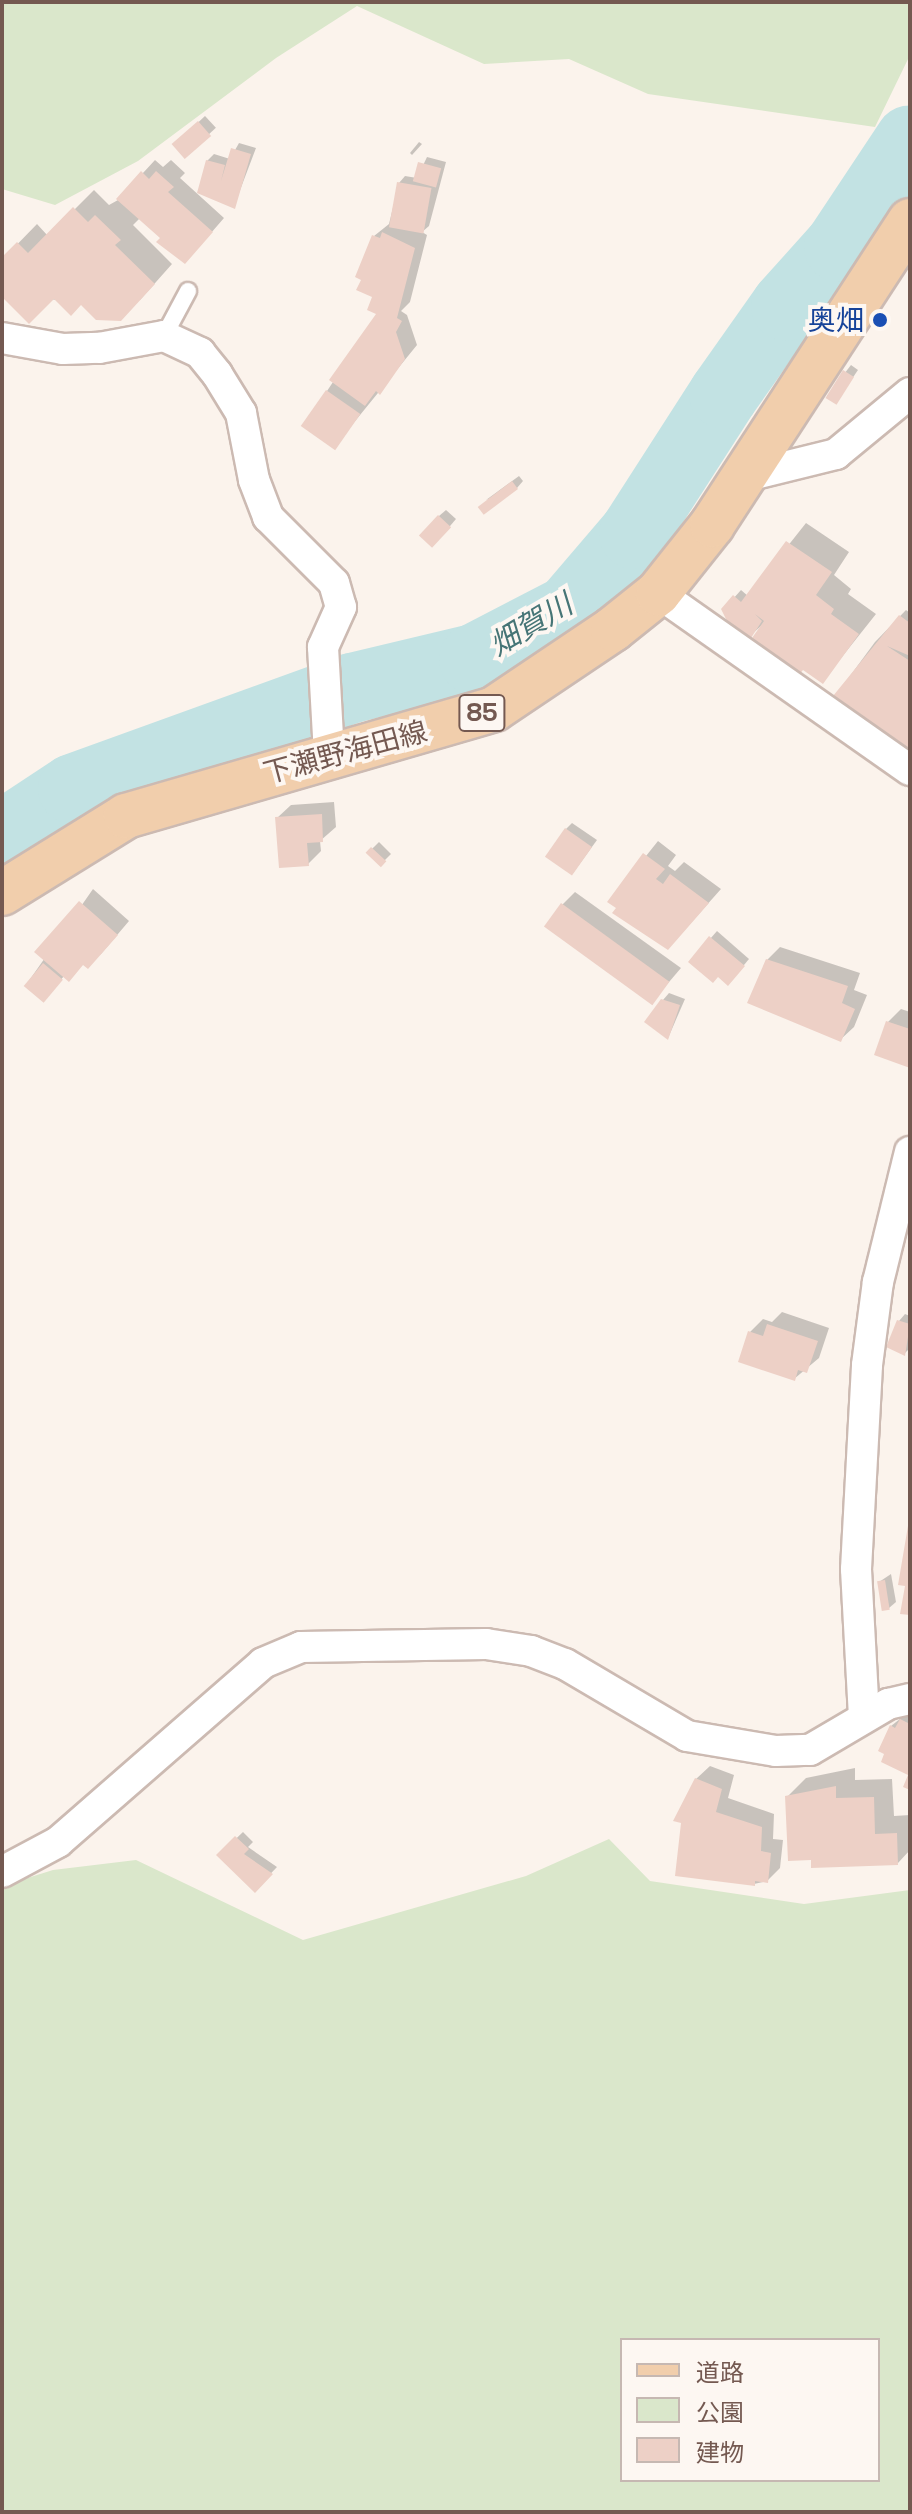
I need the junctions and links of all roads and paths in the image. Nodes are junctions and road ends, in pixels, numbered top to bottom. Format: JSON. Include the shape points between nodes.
{"nodes":[{"id":1,"x":910,"y":221,"type":"edge"},
{"id":2,"x":188,"y":291,"type":"dead end"},
{"id":3,"x":164,"y":336,"type":"junction"},
{"id":4,"x":2,"y":338,"type":"edge"},
{"id":5,"x":910,"y":393,"type":"edge"},
{"id":6,"x":743,"y":477,"type":"junction"},
{"id":7,"x":658,"y":593,"type":"junction"},
{"id":8,"x":333,"y":747,"type":"junction"},
{"id":9,"x":910,"y":770,"type":"edge"},
{"id":10,"x":2,"y":893,"type":"edge"},
{"id":11,"x":910,"y":1152,"type":"edge"},
{"id":12,"x":910,"y":1699,"type":"edge"},
{"id":13,"x":864,"y":1717,"type":"junction"},
{"id":14,"x":2,"y":1872,"type":"edge"}],
"edges":[{"from":1,"to":6,"type":"main road","name":"下瀬野海田線","number":"85"},
{"from":2,"to":3,"type":"lane"},
{"from":3,"to":4,"type":"street","via":[[63,349]]},
{"from":3,"to":8,"type":"street","via":[[200,353],[231,394],[268,517],[334,583],[341,607],[323,647]]},
{"from":5,"to":6,"type":"street","via":[[836,454]]},
{"from":6,"to":7,"type":"main road","name":"下瀬野海田線","number":"85"},
{"from":7,"to":8,"type":"main road","name":"下瀬野海田線","number":"85","via":[[577,656],[494,709]]},
{"from":7,"to":9,"type":"street"},
{"from":8,"to":10,"type":"main road","name":"下瀬野海田線","number":"85","via":[[126,816]]},
{"from":11,"to":13,"type":"street","via":[[878,1282],[867,1365],[856,1569]]},
{"from":12,"to":13,"type":"street"},
{"from":13,"to":14,"type":"street","via":[[810,1750],[738,1746],[687,1736],[565,1664],[531,1651],[486,1644],[301,1647],[263,1663],[58,1842]]}]}
